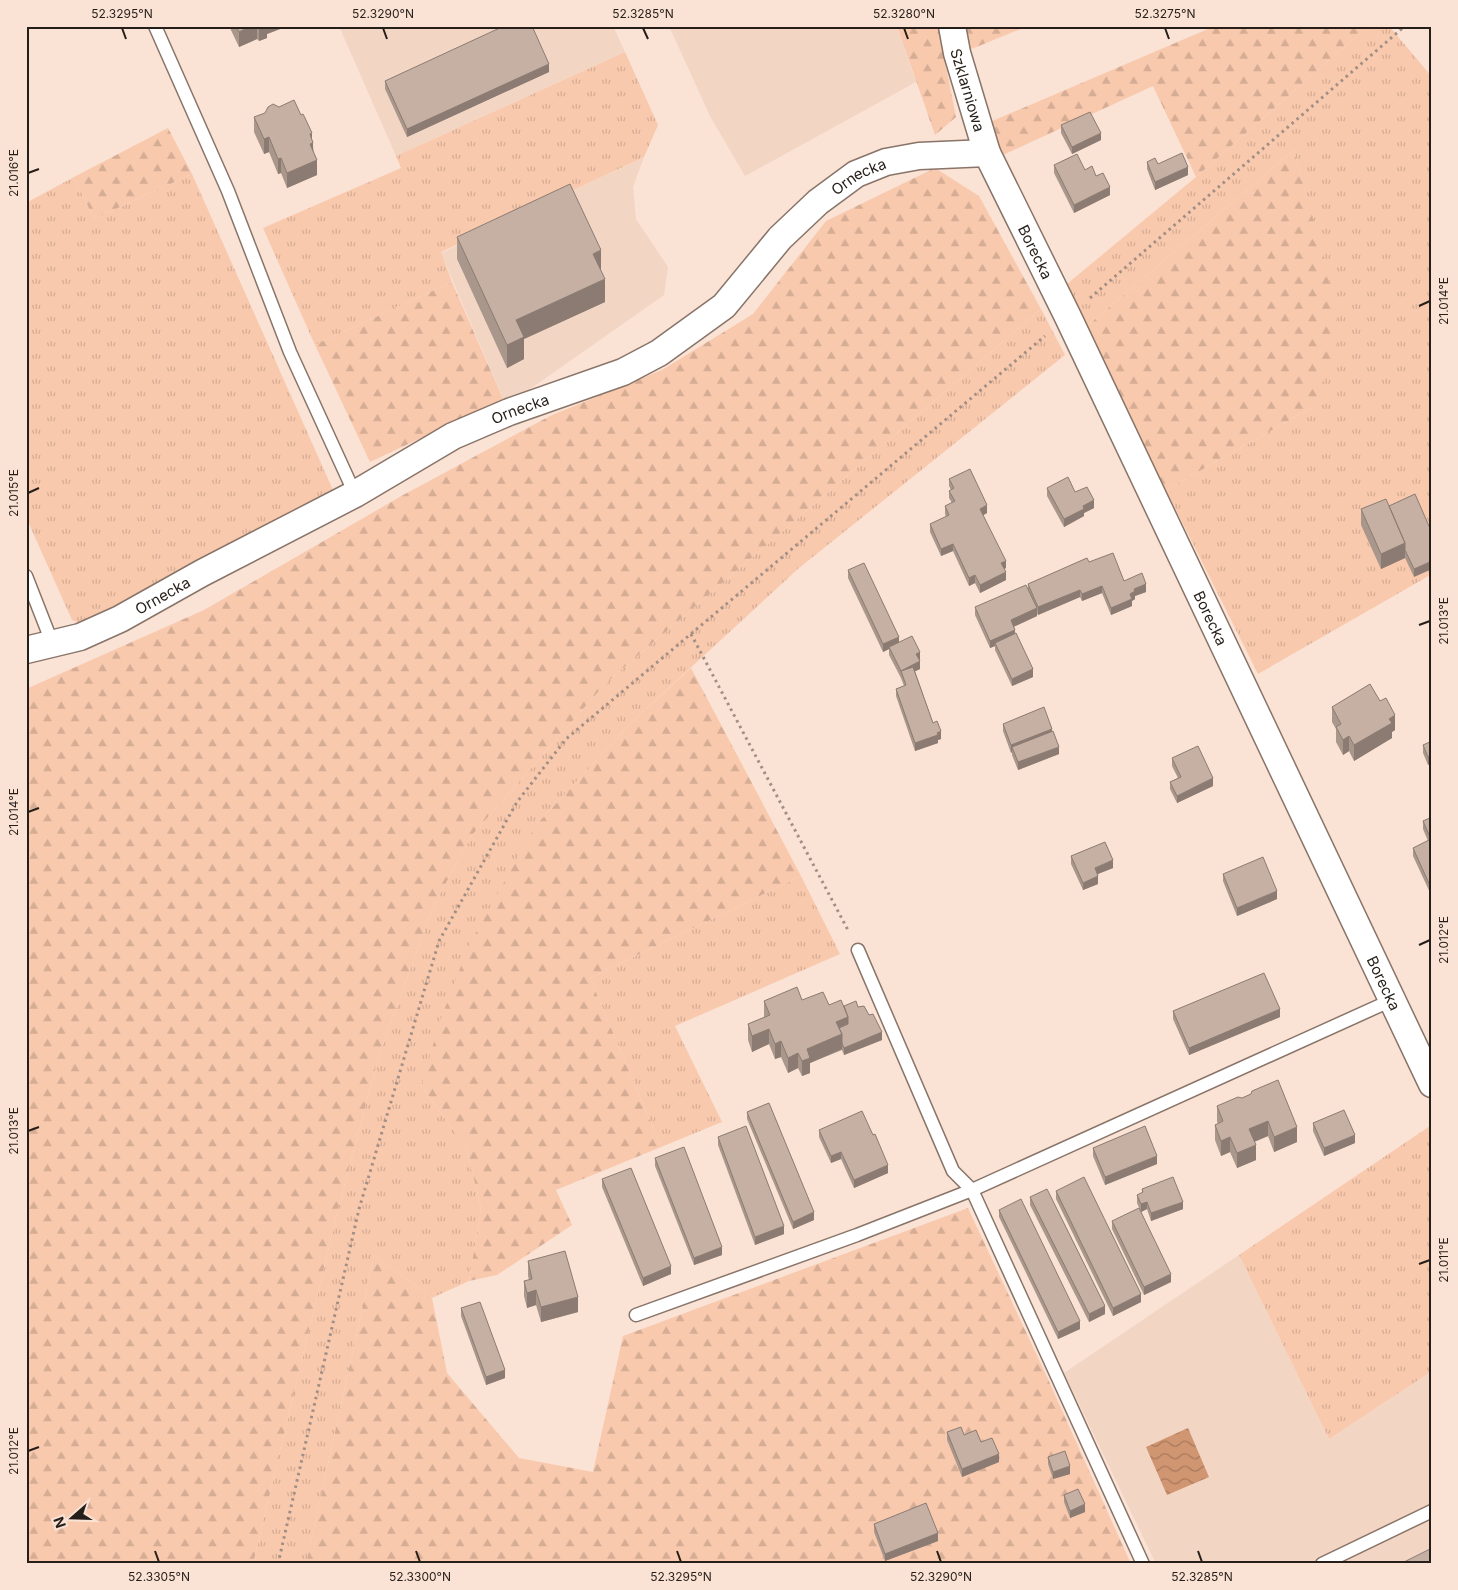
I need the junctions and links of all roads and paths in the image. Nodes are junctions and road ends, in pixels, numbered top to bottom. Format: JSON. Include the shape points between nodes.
{"nodes":[{"id":1,"x":154,"y":26,"type":"edge"},
{"id":2,"x":952,"y":26,"type":"edge"},
{"id":3,"x":1405,"y":26,"type":"edge"},
{"id":4,"x":987,"y":153,"type":"junction"},
{"id":5,"x":1068,"y":317,"type":"junction"},
{"id":6,"x":355,"y":494,"type":"junction"},
{"id":7,"x":26,"y":576,"type":"edge"},
{"id":8,"x":691,"y":634,"type":"junction"},
{"id":9,"x":53,"y":645,"type":"junction"},
{"id":10,"x":26,"y":650,"type":"edge"},
{"id":11,"x":858,"y":950,"type":"joint"},
{"id":12,"x":1392,"y":1000,"type":"junction"},
{"id":13,"x":1432,"y":1084,"type":"edge"},
{"id":14,"x":972,"y":1190,"type":"junction"},
{"id":15,"x":636,"y":1315,"type":"dead end"},
{"id":16,"x":1432,"y":1511,"type":"edge"},
{"id":17,"x":278,"y":1564,"type":"edge"},
{"id":18,"x":1143,"y":1564,"type":"edge"},
{"id":19,"x":1322,"y":1564,"type":"edge"}],
"edges":[{"from":1,"to":6,"type":"lane","via":[[228,191],[290,352]]},
{"from":2,"to":4,"type":"street","name":"Szklarniowa"},
{"from":3,"to":5,"type":"path"},
{"from":4,"to":5,"type":"street","name":"Borecka"},
{"from":4,"to":6,"type":"street","name":"Ornecka","via":[[919,156],[886,162],[856,174],[818,202],[780,238],[724,306],[659,353],[623,372],[509,412],[453,436]]},
{"from":5,"to":8,"type":"path"},
{"from":5,"to":12,"type":"street","name":"Borecka"},
{"from":6,"to":9,"type":"street","name":"Ornecka","via":[[120,619],[80,638]]},
{"from":7,"to":9,"type":"lane"},
{"from":8,"to":11,"type":"path"},
{"from":8,"to":17,"type":"path","via":[[566,739],[517,802],[438,941],[359,1209]]},
{"from":9,"to":10,"type":"street","name":"Ornecka"},
{"from":11,"to":14,"type":"lane","via":[[953,1171]]},
{"from":12,"to":13,"type":"street","name":"Borecka"},
{"from":12,"to":14,"type":"lane"},
{"from":14,"to":15,"type":"lane"},
{"from":14,"to":18,"type":"lane"},
{"from":16,"to":19,"type":"lane"}]}
